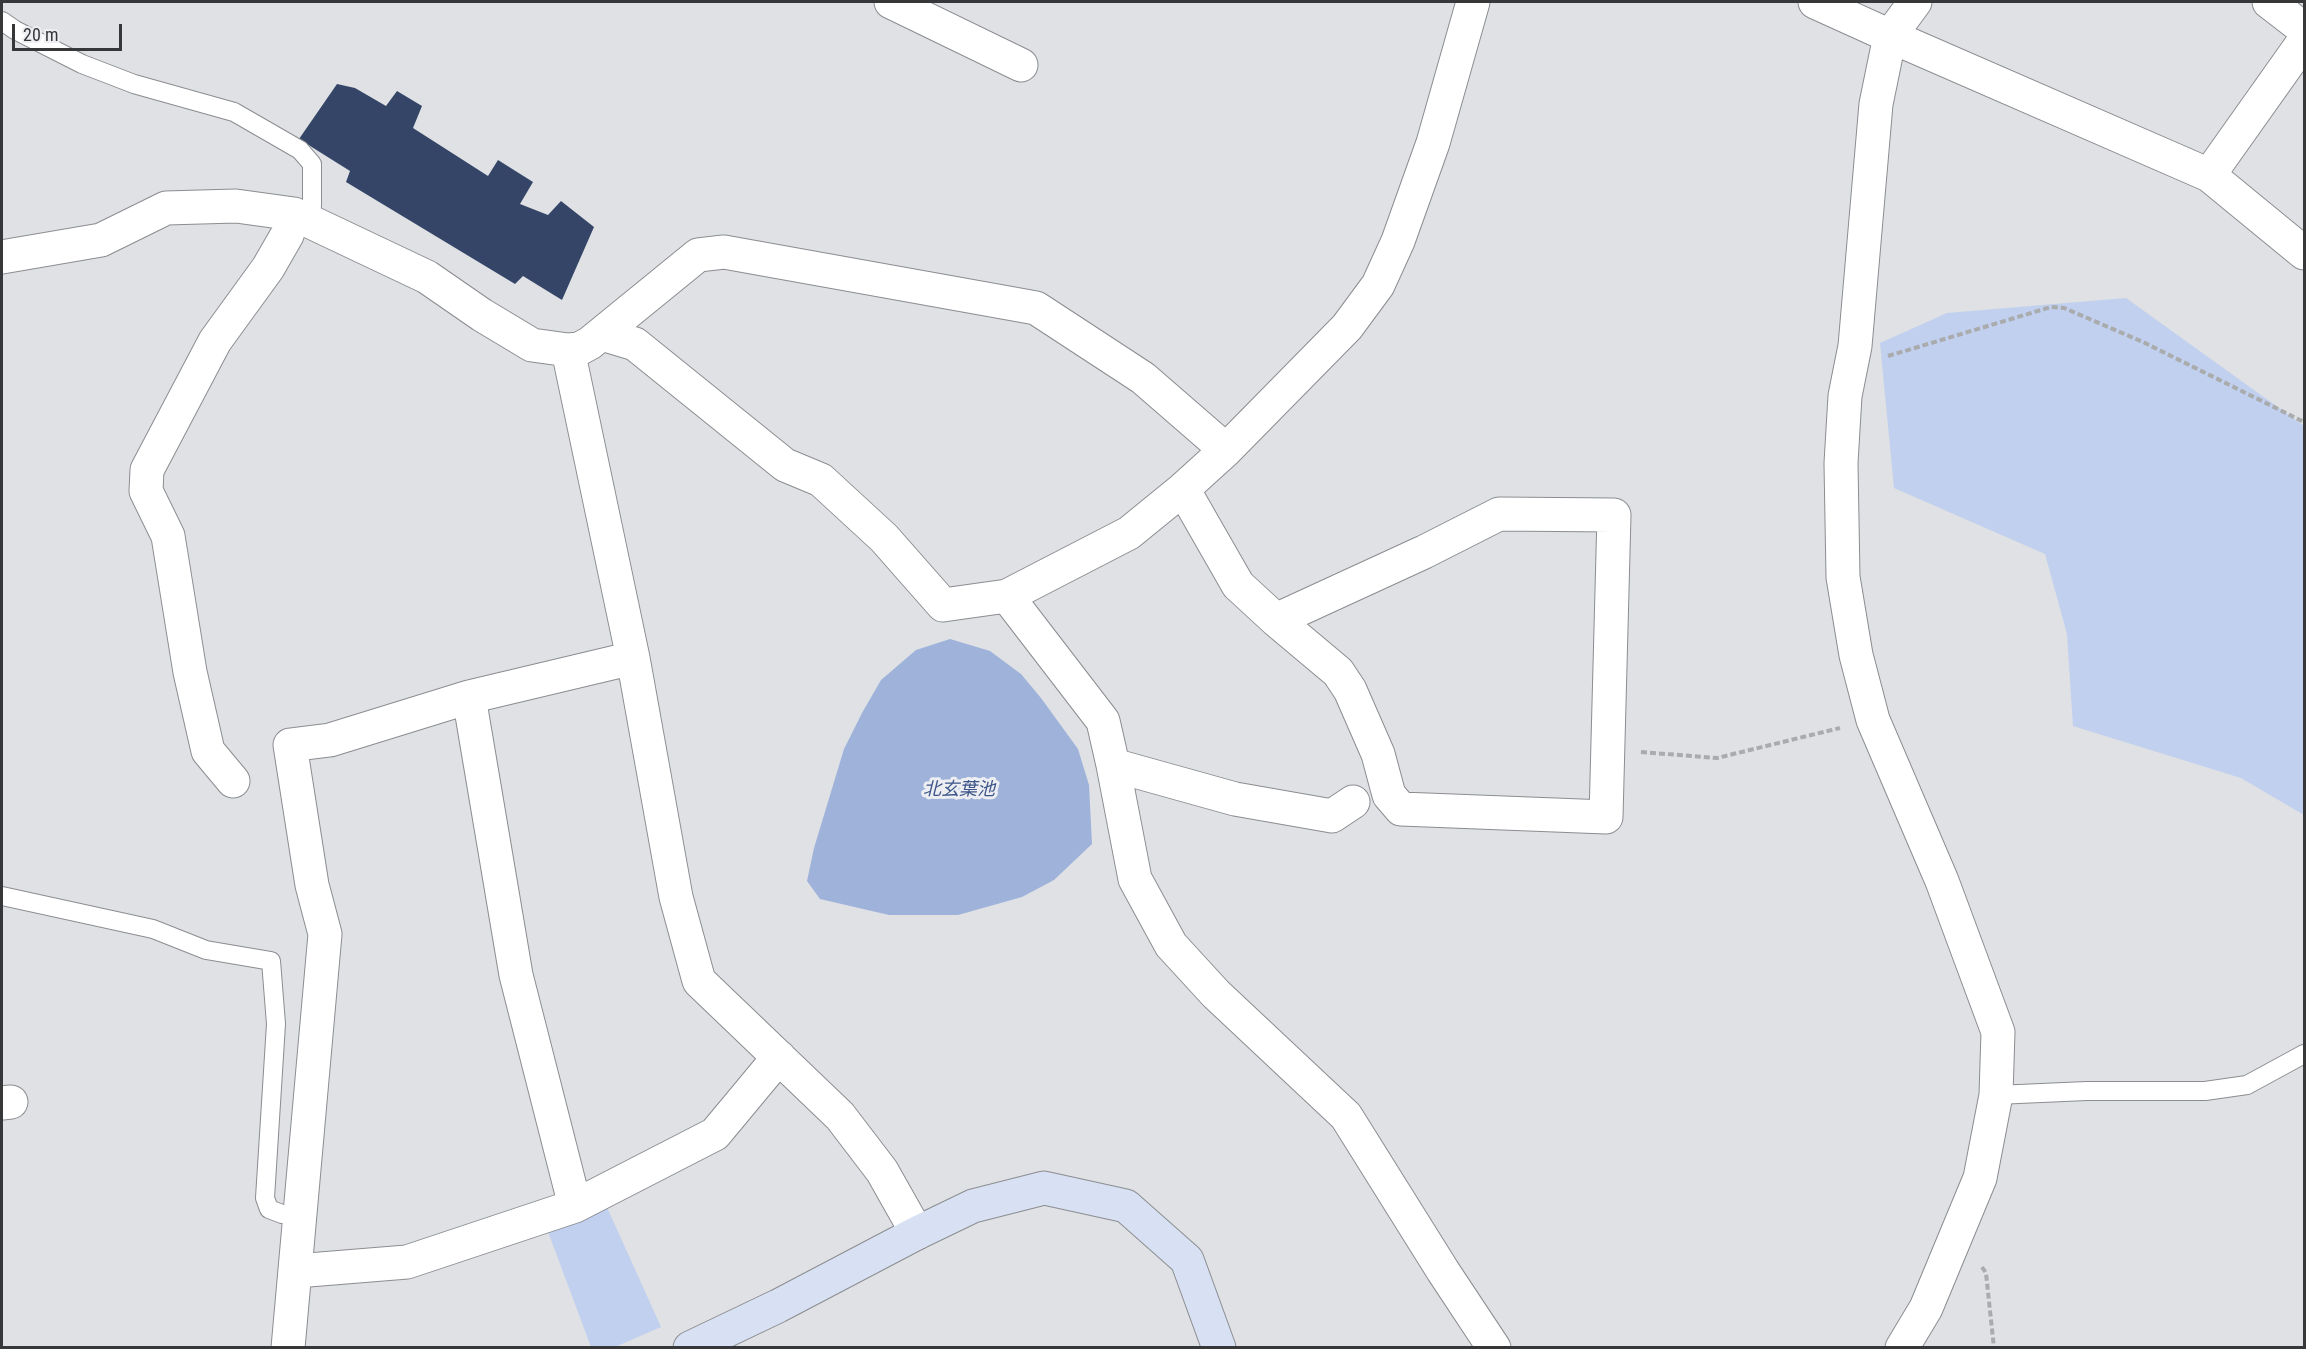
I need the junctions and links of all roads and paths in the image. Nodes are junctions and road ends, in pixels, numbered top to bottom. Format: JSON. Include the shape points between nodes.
{"nodes":[{"id":1,"x":891,"y":2,"type":"edge"},
{"id":2,"x":1473,"y":2,"type":"edge"},
{"id":3,"x":1815,"y":2,"type":"edge"},
{"id":4,"x":1915,"y":2,"type":"edge"},
{"id":5,"x":2269,"y":2,"type":"edge"},
{"id":6,"x":2,"y":21,"type":"edge"},
{"id":7,"x":2304,"y":28,"type":"edge"},
{"id":8,"x":1890,"y":36,"type":"junction"},
{"id":9,"x":2304,"y":41,"type":"edge"},
{"id":10,"x":1021,"y":65,"type":"dead end"},
{"id":11,"x":2209,"y":176,"type":"junction"},
{"id":12,"x":300,"y":216,"type":"junction"},
{"id":13,"x":2304,"y":253,"type":"edge"},
{"id":14,"x":2,"y":257,"type":"edge"},
{"id":15,"x":602,"y":334,"type":"junction"},
{"id":16,"x":568,"y":350,"type":"junction"},
{"id":17,"x":1852,"y":359,"type":"junction"},
{"id":18,"x":2304,"y":422,"type":"edge"},
{"id":19,"x":1226,"y":450,"type":"junction"},
{"id":20,"x":1183,"y":489,"type":"junction"},
{"id":21,"x":1007,"y":596,"type":"junction"},
{"id":22,"x":1276,"y":620,"type":"junction"},
{"id":23,"x":633,"y":658,"type":"junction"},
{"id":24,"x":469,"y":697,"type":"junction"},
{"id":25,"x":1873,"y":720,"type":"junction"},
{"id":26,"x":1608,"y":750,"type":"junction"},
{"id":27,"x":1113,"y":765,"type":"junction"},
{"id":28,"x":233,"y":781,"type":"dead end"},
{"id":29,"x":1353,"y":802,"type":"dead end"},
{"id":30,"x":2,"y":896,"type":"edge"},
{"id":31,"x":2304,"y":1054,"type":"edge"},
{"id":32,"x":779,"y":1057,"type":"junction"},
{"id":33,"x":1996,"y":1095,"type":"junction"},
{"id":34,"x":575,"y":1206,"type":"junction"},
{"id":35,"x":301,"y":1216,"type":"junction"},
{"id":36,"x":917,"y":1233,"type":"junction"},
{"id":37,"x":1957,"y":1233,"type":"junction"},
{"id":38,"x":296,"y":1271,"type":"junction"},
{"id":39,"x":288,"y":1347,"type":"edge"},
{"id":40,"x":690,"y":1347,"type":"edge"},
{"id":41,"x":1219,"y":1347,"type":"edge"},
{"id":42,"x":1494,"y":1347,"type":"edge"},
{"id":43,"x":1902,"y":1347,"type":"edge"},
{"id":44,"x":1994,"y":1347,"type":"edge"}],
"edges":[{"from":1,"to":10,"type":"street"},
{"from":2,"to":19,"type":"street","via":[[1433,143],[1378,285],[1347,327]]},
{"from":3,"to":8,"type":"street"},
{"from":4,"to":8,"type":"street"},
{"from":5,"to":7,"type":"street"},
{"from":6,"to":12,"type":"lane","via":[[82,64],[134,84],[234,112],[300,150],[312,164],[312,206]]},
{"from":8,"to":11,"type":"street"},
{"from":8,"to":17,"type":"street","via":[[1876,104]]},
{"from":9,"to":11,"type":"street"},
{"from":11,"to":13,"type":"street"},
{"from":12,"to":14,"type":"street","via":[[236,206],[166,207],[101,240]]},
{"from":12,"to":16,"type":"street","via":[[428,277],[532,345]]},
{"from":12,"to":28,"type":"street","via":[[215,341],[147,470],[146,491],[168,536],[190,672],[208,751]]},
{"from":15,"to":16,"type":"street","via":[[579,349]]},
{"from":15,"to":19,"type":"street","via":[[698,255],[724,252],[1036,308],[1143,378]]},
{"from":15,"to":21,"type":"street","via":[[635,344],[785,465],[821,480],[884,538],[943,605]]},
{"from":16,"to":23,"type":"street"},
{"from":17,"to":18,"type":"path","via":[[1871,361],[2051,307],[2064,308],[2143,342]]},
{"from":17,"to":25,"type":"street","via":[[1845,396],[1842,463],[1843,577],[1856,655]]},
{"from":19,"to":20,"type":"street"},
{"from":20,"to":21,"type":"street","via":[[1129,533]]},
{"from":20,"to":22,"type":"street","via":[[1238,585]]},
{"from":21,"to":27,"type":"street","via":[[1102,721]]},
{"from":22,"to":26,"type":"street","via":[[1338,672],[1350,690],[1378,754],[1389,795],[1401,809],[1606,817]]},
{"from":22,"to":26,"type":"street","via":[[1499,513],[1614,515]]},
{"from":23,"to":24,"type":"street"},
{"from":23,"to":32,"type":"street","via":[[676,897],[699,981]]},
{"from":24,"to":34,"type":"street","via":[[516,975]]},
{"from":24,"to":35,"type":"street","via":[[330,740],[290,746],[312,885],[325,934]]},
{"from":25,"to":26,"type":"path","via":[[1717,758]]},
{"from":25,"to":33,"type":"street","via":[[1942,881],[1998,1032]]},
{"from":27,"to":29,"type":"street","via":[[1236,799],[1332,816]]},
{"from":27,"to":42,"type":"street","via":[[1134,879],[1171,945],[1216,994],[1346,1116]]},
{"from":30,"to":35,"type":"lane","via":[[153,929],[206,950],[272,961],[276,1024],[265,1198],[269,1209]]},
{"from":31,"to":33,"type":"lane","via":[[2247,1085],[2205,1091]]},
{"from":32,"to":34,"type":"street","via":[[715,1134]]},
{"from":32,"to":36,"type":"street","via":[[840,1116],[882,1171]]},
{"from":33,"to":37,"type":"street","via":[[1980,1178]]},
{"from":34,"to":38,"type":"street","via":[[407,1262]]},
{"from":35,"to":38,"type":"street"},
{"from":36,"to":40,"type":"street"},
{"from":36,"to":41,"type":"street","via":[[973,1206],[1044,1188],[1126,1206],[1187,1260]]},
{"from":37,"to":43,"type":"street","via":[[1926,1308]]},
{"from":37,"to":44,"type":"path","via":[[1986,1273]]},
{"from":38,"to":39,"type":"street"}]}
